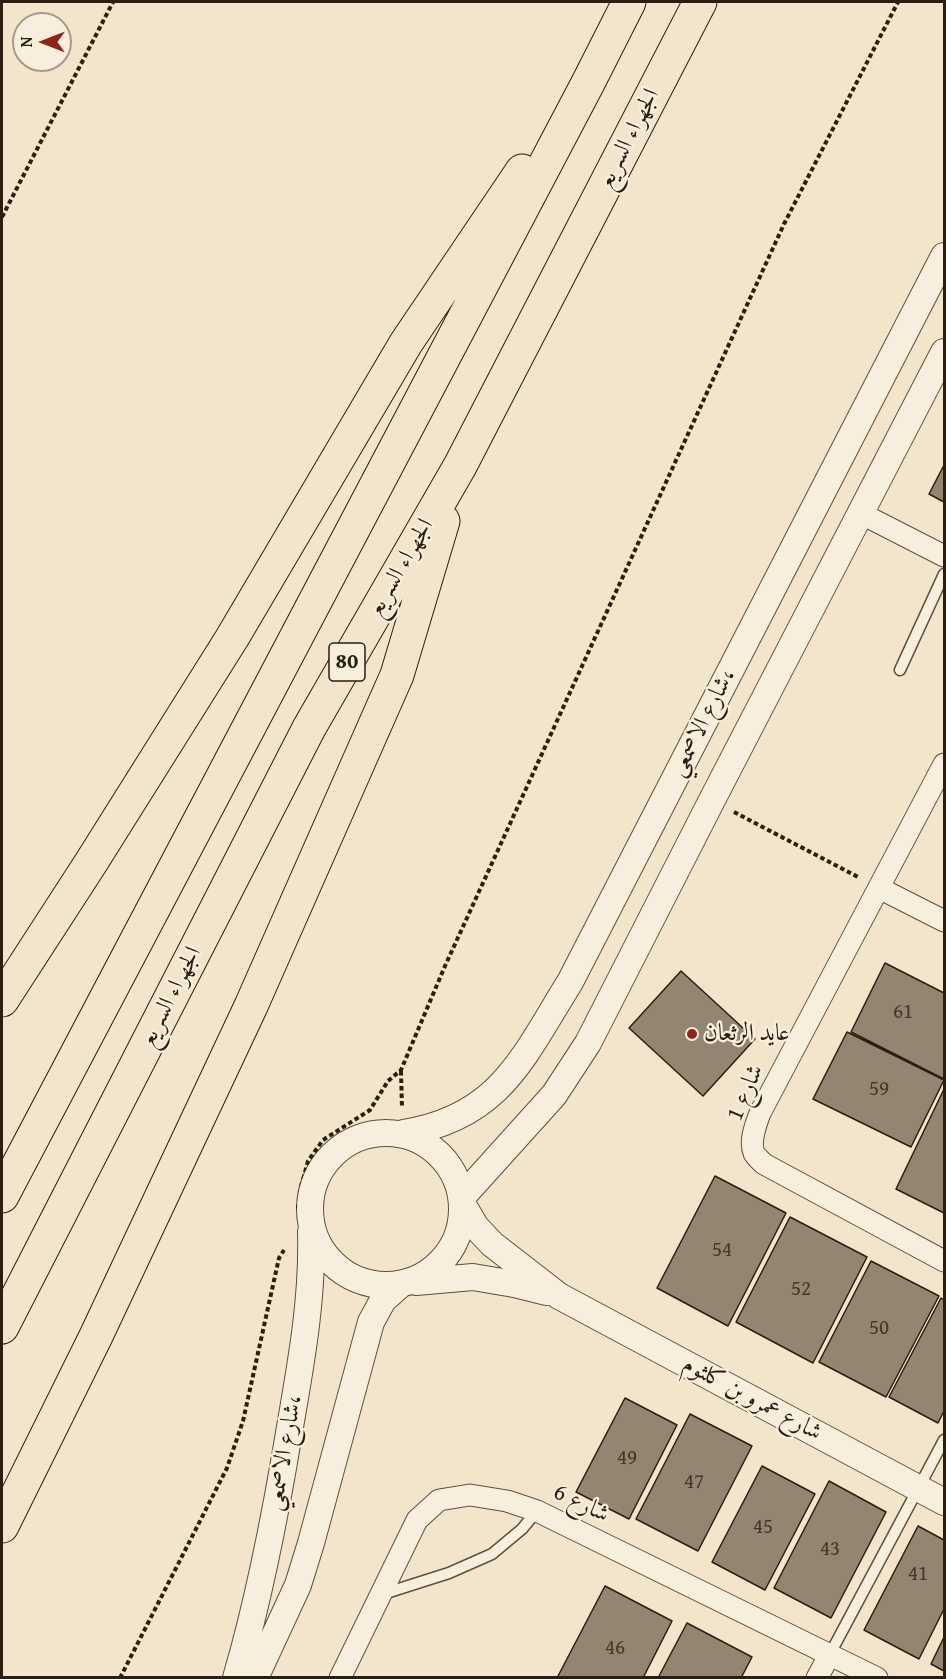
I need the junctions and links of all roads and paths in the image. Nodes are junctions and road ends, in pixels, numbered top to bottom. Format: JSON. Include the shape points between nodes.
{"nodes":[{"id":1,"x":112,"y":2,"type":"edge"},
{"id":2,"x":629,"y":2,"type":"edge"},
{"id":3,"x":700,"y":2,"type":"edge"},
{"id":4,"x":898,"y":2,"type":"edge"},
{"id":5,"x":588,"y":83,"type":"junction"},
{"id":6,"x":2,"y":217,"type":"edge"},
{"id":7,"x":945,"y":256,"type":"edge"},
{"id":8,"x":945,"y":352,"type":"edge"},
{"id":9,"x":460,"y":466,"type":"junction"},
{"id":10,"x":860,"y":513,"type":"junction"},
{"id":11,"x":945,"y":556,"type":"edge"},
{"id":12,"x":945,"y":574,"type":"edge"},
{"id":13,"x":900,"y":670,"type":"dead end"},
{"id":14,"x":945,"y":764,"type":"edge"},
{"id":15,"x":712,"y":800,"type":"junction"},
{"id":16,"x":879,"y":888,"type":"junction"},
{"id":17,"x":945,"y":921,"type":"edge"},
{"id":18,"x":2,"y":1000,"type":"edge"},
{"id":19,"x":401,"y":1070,"type":"junction"},
{"id":20,"x":403,"y":1133,"type":"junction"},
{"id":21,"x":2,"y":1196,"type":"edge"},
{"id":22,"x":462,"y":1201,"type":"junction"},
{"id":23,"x":304,"y":1220,"type":"junction"},
{"id":24,"x":288,"y":1242,"type":"dead end"},
{"id":25,"x":945,"y":1261,"type":"edge"},
{"id":26,"x":404,"y":1283,"type":"junction"},
{"id":27,"x":559,"y":1296,"type":"junction"},
{"id":28,"x":2,"y":1327,"type":"edge"},
{"id":29,"x":945,"y":1440,"type":"edge"},
{"id":30,"x":918,"y":1488,"type":"junction"},
{"id":31,"x":945,"y":1502,"type":"edge"},
{"id":32,"x":537,"y":1511,"type":"junction"},
{"id":33,"x":2,"y":1526,"type":"edge"},
{"id":34,"x":380,"y":1595,"type":"junction"},
{"id":35,"x":830,"y":1654,"type":"junction"},
{"id":36,"x":120,"y":1677,"type":"edge"},
{"id":37,"x":236,"y":1677,"type":"edge"},
{"id":38,"x":255,"y":1677,"type":"edge"},
{"id":39,"x":340,"y":1677,"type":"edge"},
{"id":40,"x":817,"y":1677,"type":"edge"},
{"id":41,"x":877,"y":1677,"type":"edge"}],
"edges":[{"from":1,"to":6,"type":"path"},
{"from":2,"to":5,"type":"highway","number":"80"},
{"from":3,"to":9,"type":"highway","name":"الجهراء السريع","number":"80"},
{"from":4,"to":19,"type":"path","via":[[784,224]]},
{"from":5,"to":18,"type":"highway","via":[[494,211],[406,343],[232,638]]},
{"from":5,"to":21,"type":"highway","number":"80"},
{"from":7,"to":20,"type":"street","name":"شارع الاصمعي،","via":[[570,982],[518,1064],[491,1096],[446,1123]]},
{"from":8,"to":10,"type":"street","name":"شارع الاصمعي،"},
{"from":9,"to":28,"type":"highway","name":"الجهراء السريع","number":"80","via":[[309,728]]},
{"from":9,"to":33,"type":"highway","via":[[397,675],[251,1006]]},
{"from":10,"to":11,"type":"street"},
{"from":10,"to":15,"type":"street","name":"شارع الاصمعي،"},
{"from":12,"to":13,"type":"lane"},
{"from":14,"to":16,"type":"street","name":"شارع 1"},
{"from":15,"to":16,"type":"path"},
{"from":15,"to":22,"type":"street","name":"شارع الاصمعي،","via":[[588,1043],[554,1095]]},
{"from":16,"to":17,"type":"street"},
{"from":16,"to":25,"type":"street","name":"شارع 1","via":[[760,1113],[754,1129],[754,1153],[764,1164]]},
{"from":19,"to":20,"type":"path"},
{"from":19,"to":23,"type":"path","via":[[388,1081],[370,1110],[323,1140],[308,1161],[301,1187]]},
{"from":20,"to":22,"type":"street","via":[[431,1145],[452,1168]]},
{"from":20,"to":23,"type":"street","via":[[369,1134],[353,1139],[331,1154],[316,1175]]},
{"from":22,"to":26,"type":"street","via":[[460,1231],[448,1254],[430,1272]]},
{"from":22,"to":27,"type":"street","name":"شارع عمرو بن كلثوم","via":[[476,1227],[492,1244]]},
{"from":23,"to":26,"type":"street","via":[[335,1266],[355,1279],[378,1285]]},
{"from":23,"to":37,"type":"street","name":"شارع الاصمعي،","via":[[311,1294],[279,1494],[252,1625]]},
{"from":24,"to":36,"type":"path","via":[[279,1258],[243,1421],[227,1468]]},
{"from":26,"to":27,"type":"street","name":"شارع عمرو بن كلثوم","via":[[473,1277]]},
{"from":26,"to":38,"type":"street","name":"شارع الاصمعي،","via":[[383,1300],[369,1328],[298,1585]]},
{"from":27,"to":30,"type":"street","name":"شارع عمرو بن كلثوم"},
{"from":29,"to":30,"type":"lane"},
{"from":30,"to":31,"type":"street","name":"شارع عمرو بن كلثوم"},
{"from":30,"to":35,"type":"lane"},
{"from":32,"to":34,"type":"lane","via":[[492,1554]]},
{"from":32,"to":34,"type":"street","name":"شارع 6","via":[[470,1495],[439,1500],[417,1520]]},
{"from":32,"to":35,"type":"street","name":"شارع 6"},
{"from":34,"to":39,"type":"street","name":"شارع 6"},
{"from":35,"to":40,"type":"street"},
{"from":35,"to":41,"type":"street","name":"شارع 6"}]}
